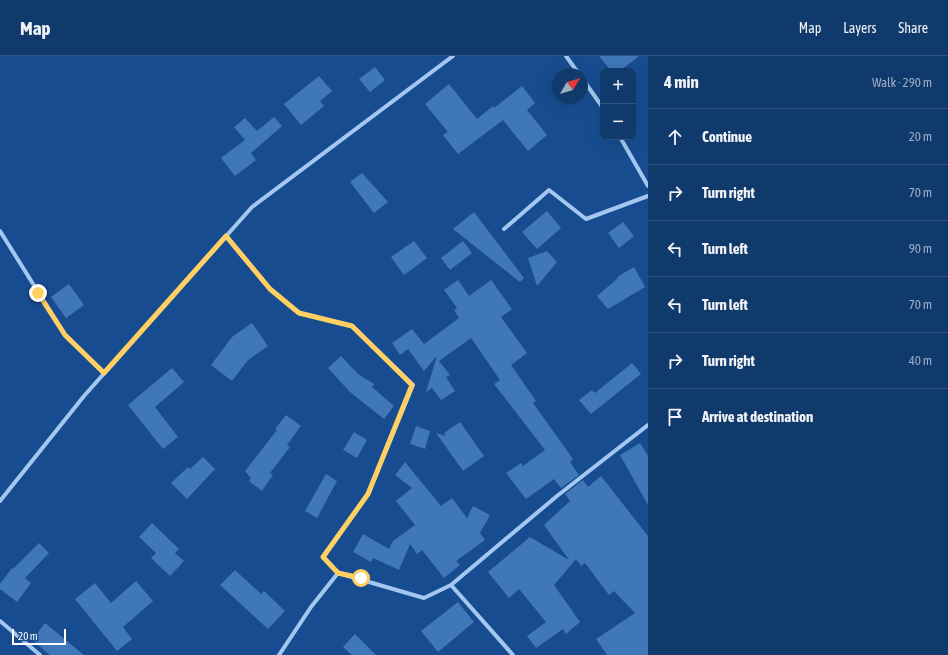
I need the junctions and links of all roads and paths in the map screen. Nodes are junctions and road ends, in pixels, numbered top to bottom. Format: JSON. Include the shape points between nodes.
{"nodes":[{"id":1,"x":453,"y":56,"type":"edge"},
{"id":2,"x":566,"y":56,"type":"edge"},
{"id":3,"x":575,"y":68,"type":"edge"},
{"id":4,"x":588,"y":87,"type":"edge"},
{"id":5,"x":600,"y":104,"type":"edge"},
{"id":6,"x":622,"y":140,"type":"edge"},
{"id":7,"x":648,"y":186,"type":"edge"},
{"id":8,"x":648,"y":196,"type":"edge"},
{"id":9,"x":504,"y":229,"type":"dead end"},
{"id":10,"x":0,"y":231,"type":"edge"},
{"id":11,"x":226,"y":236,"type":"junction"},
{"id":12,"x":104,"y":373,"type":"junction"},
{"id":13,"x":648,"y":425,"type":"edge"},
{"id":14,"x":0,"y":501,"type":"edge"},
{"id":15,"x":338,"y":573,"type":"junction"},
{"id":16,"x":451,"y":585,"type":"junction"},
{"id":17,"x":0,"y":621,"type":"edge"},
{"id":18,"x":40,"y":655,"type":"edge"},
{"id":19,"x":279,"y":655,"type":"edge"},
{"id":20,"x":512,"y":655,"type":"edge"}],
"edges":[{"from":1,"to":11,"type":"street","via":[[252,207]]},
{"from":2,"to":3,"type":"street"},
{"from":4,"to":5,"type":"street"},
{"from":6,"to":7,"type":"street"},
{"from":8,"to":9,"type":"street","via":[[586,219],[549,190]]},
{"from":10,"to":12,"type":"street","via":[[65,335]]},
{"from":11,"to":12,"type":"street"},
{"from":11,"to":15,"type":"street","via":[[270,289],[299,313],[352,326],[412,385],[368,494],[323,557]]},
{"from":12,"to":14,"type":"street"},
{"from":13,"to":16,"type":"street","via":[[557,496]]},
{"from":15,"to":16,"type":"street","via":[[424,598]]},
{"from":15,"to":19,"type":"street","via":[[311,607]]},
{"from":16,"to":20,"type":"street"},
{"from":17,"to":18,"type":"street"}]}
